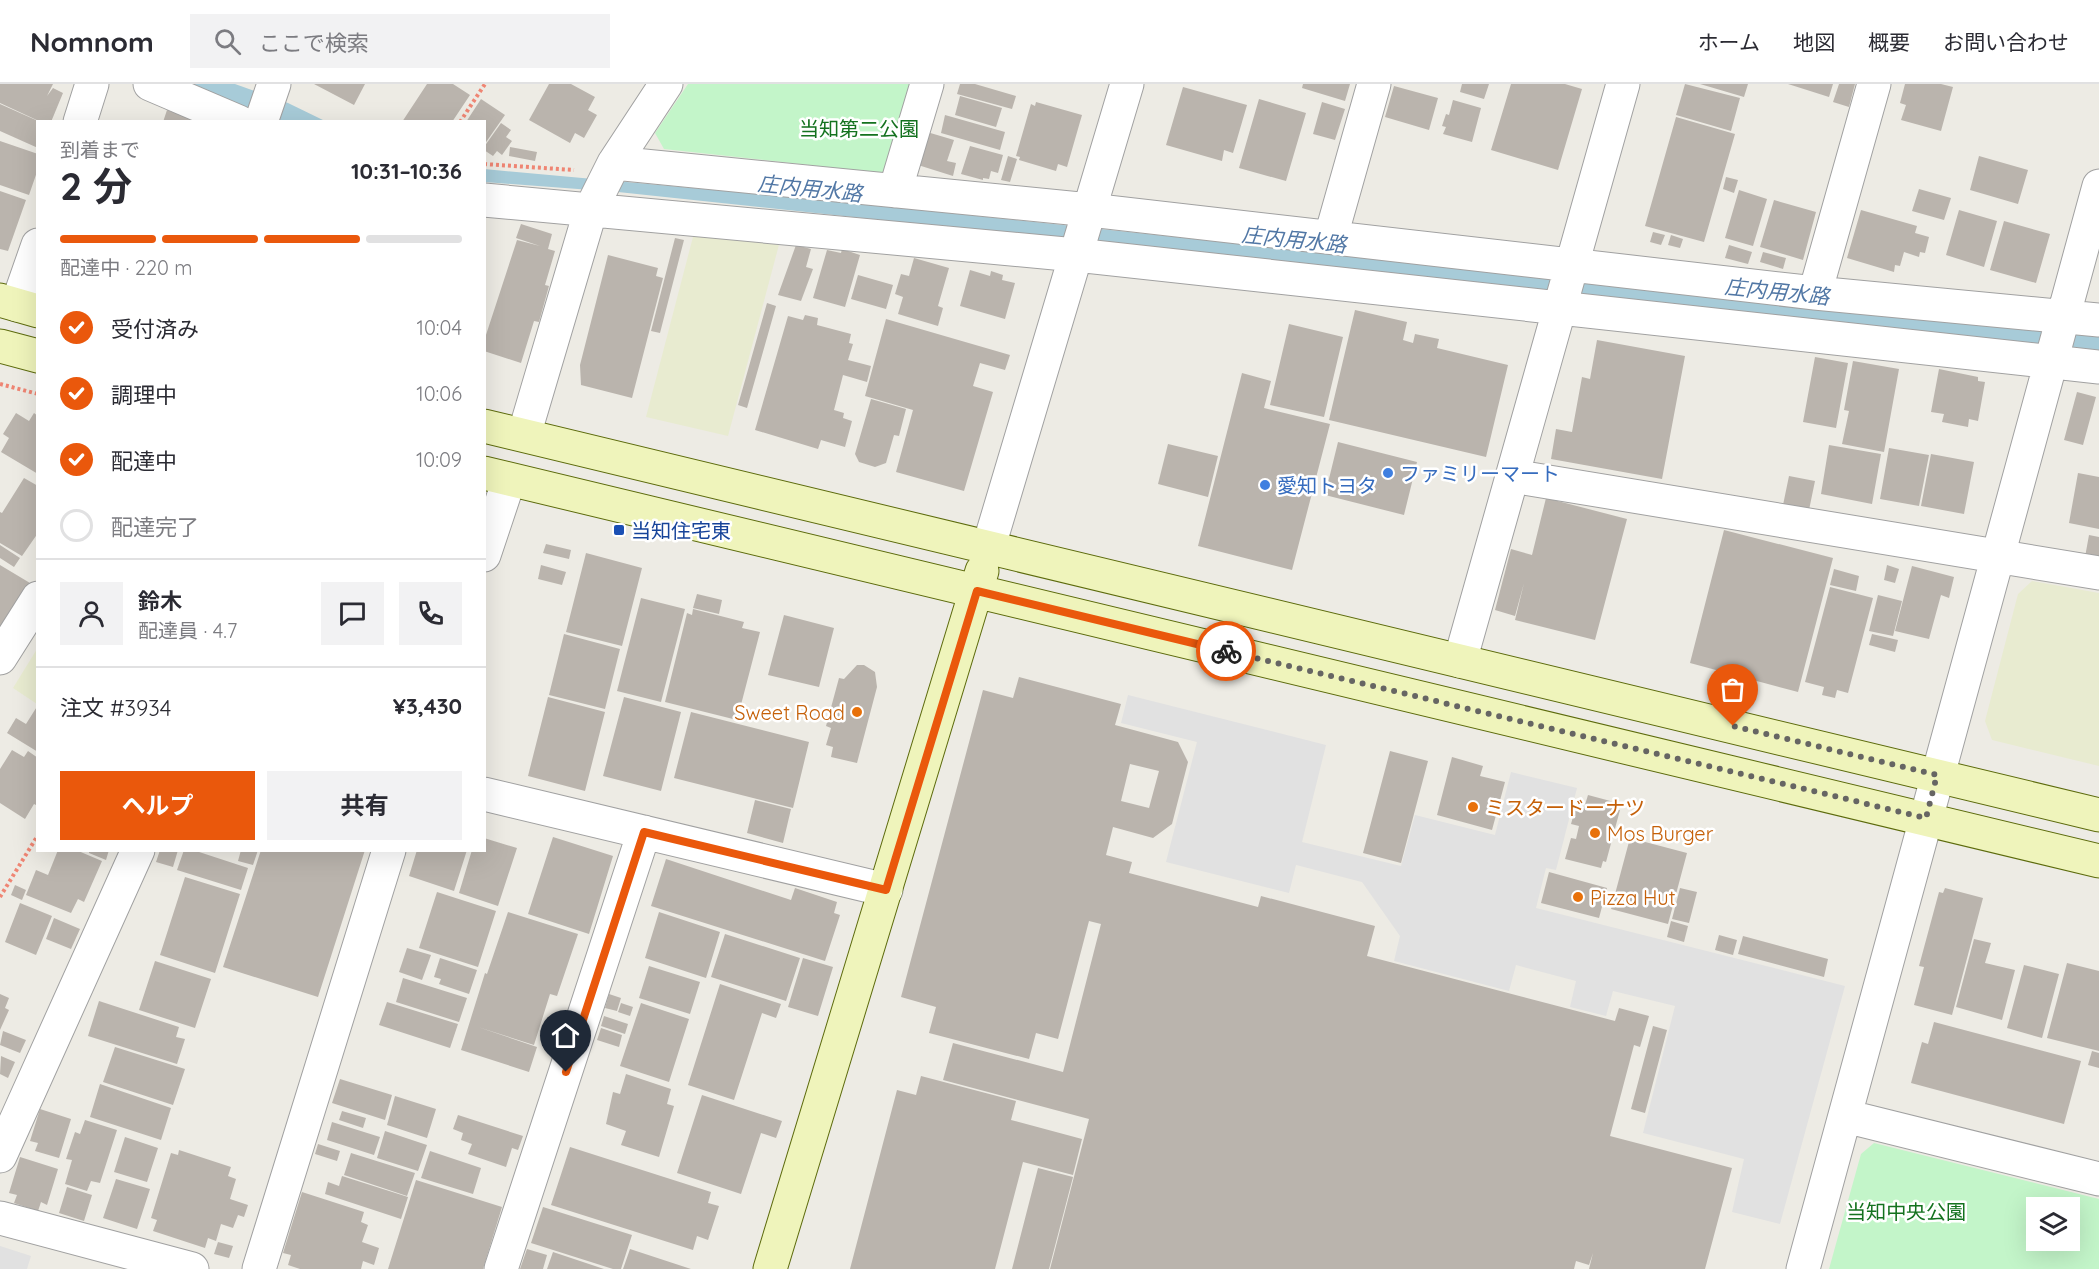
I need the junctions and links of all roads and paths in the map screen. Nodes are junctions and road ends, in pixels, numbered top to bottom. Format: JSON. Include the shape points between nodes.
{"nodes":[{"id":1,"x":92,"y":84,"type":"edge"},
{"id":2,"x":150,"y":84,"type":"edge"},
{"id":3,"x":486,"y":84,"type":"edge"},
{"id":4,"x":666,"y":84,"type":"edge"},
{"id":5,"x":927,"y":84,"type":"edge"},
{"id":6,"x":1127,"y":84,"type":"edge"},
{"id":7,"x":1374,"y":84,"type":"edge"},
{"id":8,"x":1623,"y":84,"type":"edge"},
{"id":9,"x":1874,"y":84,"type":"edge"},
{"id":10,"x":261,"y":108,"type":"edge"},
{"id":11,"x":81,"y":120,"type":"edge"},
{"id":12,"x":461,"y":120,"type":"edge"},
{"id":13,"x":486,"y":164,"type":"edge"},
{"id":14,"x":603,"y":185,"type":"junction"},
{"id":15,"x":2099,"y":186,"type":"edge"},
{"id":16,"x":895,"y":191,"type":"junction"},
{"id":17,"x":486,"y":200,"type":"edge"},
{"id":18,"x":1083,"y":233,"type":"junction"},
{"id":19,"x":1331,"y":236,"type":"junction"},
{"id":20,"x":36,"y":251,"type":"edge"},
{"id":21,"x":1564,"y":286,"type":"junction"},
{"id":22,"x":1815,"y":293,"type":"junction"},
{"id":23,"x":18,"y":306,"type":"edge"},
{"id":24,"x":2099,"y":320,"type":"edge"},
{"id":25,"x":2055,"y":338,"type":"junction"},
{"id":26,"x":0,"y":346,"type":"edge"},
{"id":27,"x":36,"y":355,"type":"edge"},
{"id":28,"x":2099,"y":367,"type":"edge"},
{"id":29,"x":0,"y":384,"type":"edge"},
{"id":30,"x":36,"y":393,"type":"edge"},
{"id":31,"x":486,"y":426,"type":"edge"},
{"id":32,"x":524,"y":435,"type":"junction"},
{"id":33,"x":497,"y":476,"type":"edge"},
{"id":34,"x":1512,"y":476,"type":"junction"},
{"id":35,"x":486,"y":543,"type":"edge"},
{"id":36,"x":988,"y":549,"type":"junction"},
{"id":37,"x":1996,"y":556,"type":"junction"},
{"id":38,"x":2099,"y":573,"type":"edge"},
{"id":39,"x":977,"y":591,"type":"junction"},
{"id":40,"x":36,"y":601,"type":"edge"},
{"id":41,"x":0,"y":658,"type":"edge"},
{"id":42,"x":1460,"y":661,"type":"junction"},
{"id":43,"x":1937,"y":775,"type":"junction"},
{"id":44,"x":486,"y":794,"type":"edge"},
{"id":45,"x":2099,"y":814,"type":"edge"},
{"id":46,"x":1926,"y":818,"type":"junction"},
{"id":47,"x":644,"y":832,"type":"junction"},
{"id":48,"x":36,"y":838,"type":"edge"},
{"id":49,"x":137,"y":852,"type":"edge"},
{"id":50,"x":388,"y":852,"type":"edge"},
{"id":51,"x":2099,"y":861,"type":"edge"},
{"id":52,"x":886,"y":890,"type":"junction"},
{"id":53,"x":0,"y":897,"type":"edge"},
{"id":54,"x":1845,"y":1116,"type":"junction"},
{"id":55,"x":0,"y":1156,"type":"edge"},
{"id":56,"x":2099,"y":1179,"type":"edge"},
{"id":57,"x":0,"y":1218,"type":"edge"},
{"id":58,"x":192,"y":1269,"type":"edge"},
{"id":59,"x":259,"y":1269,"type":"edge"},
{"id":60,"x":501,"y":1269,"type":"edge"},
{"id":61,"x":770,"y":1269,"type":"edge"},
{"id":62,"x":1803,"y":1269,"type":"edge"}],
"edges":[{"from":1,"to":11,"type":"street"},
{"from":2,"to":10,"type":"street"},
{"from":3,"to":12,"type":"path"},
{"from":4,"to":14,"type":"street"},
{"from":5,"to":16,"type":"street"},
{"from":6,"to":18,"type":"street"},
{"from":7,"to":19,"type":"street"},
{"from":8,"to":21,"type":"street"},
{"from":9,"to":22,"type":"street"},
{"from":13,"to":14,"type":"path"},
{"from":14,"to":16,"type":"street"},
{"from":14,"to":17,"type":"street"},
{"from":14,"to":18,"type":"street"},
{"from":14,"to":32,"type":"street"},
{"from":15,"to":25,"type":"street"},
{"from":16,"to":18,"type":"street"},
{"from":18,"to":19,"type":"street"},
{"from":18,"to":21,"type":"street"},
{"from":18,"to":36,"type":"street"},
{"from":19,"to":21,"type":"street"},
{"from":20,"to":23,"type":"street"},
{"from":21,"to":22,"type":"street"},
{"from":21,"to":25,"type":"street"},
{"from":21,"to":34,"type":"street"},
{"from":22,"to":25,"type":"street"},
{"from":24,"to":25,"type":"street"},
{"from":25,"to":28,"type":"street"},
{"from":25,"to":37,"type":"street"},
{"from":26,"to":27,"type":"street"},
{"from":29,"to":30,"type":"path"},
{"from":31,"to":32,"type":"street"},
{"from":32,"to":36,"type":"street"},
{"from":33,"to":35,"type":"street"},
{"from":33,"to":39,"type":"street"},
{"from":34,"to":37,"type":"street"},
{"from":34,"to":42,"type":"street"},
{"from":36,"to":39,"type":"street"},
{"from":36,"to":42,"type":"street"},
{"from":37,"to":38,"type":"street"},
{"from":37,"to":43,"type":"street"},
{"from":39,"to":46,"type":"street"},
{"from":39,"to":52,"type":"street"},
{"from":40,"to":41,"type":"street"},
{"from":42,"to":43,"type":"street"},
{"from":43,"to":45,"type":"street"},
{"from":43,"to":46,"type":"street"},
{"from":44,"to":47,"type":"street"},
{"from":46,"to":51,"type":"street"},
{"from":46,"to":54,"type":"street"},
{"from":47,"to":52,"type":"street"},
{"from":47,"to":60,"type":"street"},
{"from":48,"to":53,"type":"path"},
{"from":49,"to":55,"type":"street"},
{"from":50,"to":59,"type":"street"},
{"from":52,"to":61,"type":"street"},
{"from":54,"to":56,"type":"street"},
{"from":54,"to":62,"type":"street"},
{"from":57,"to":58,"type":"street"}]}
